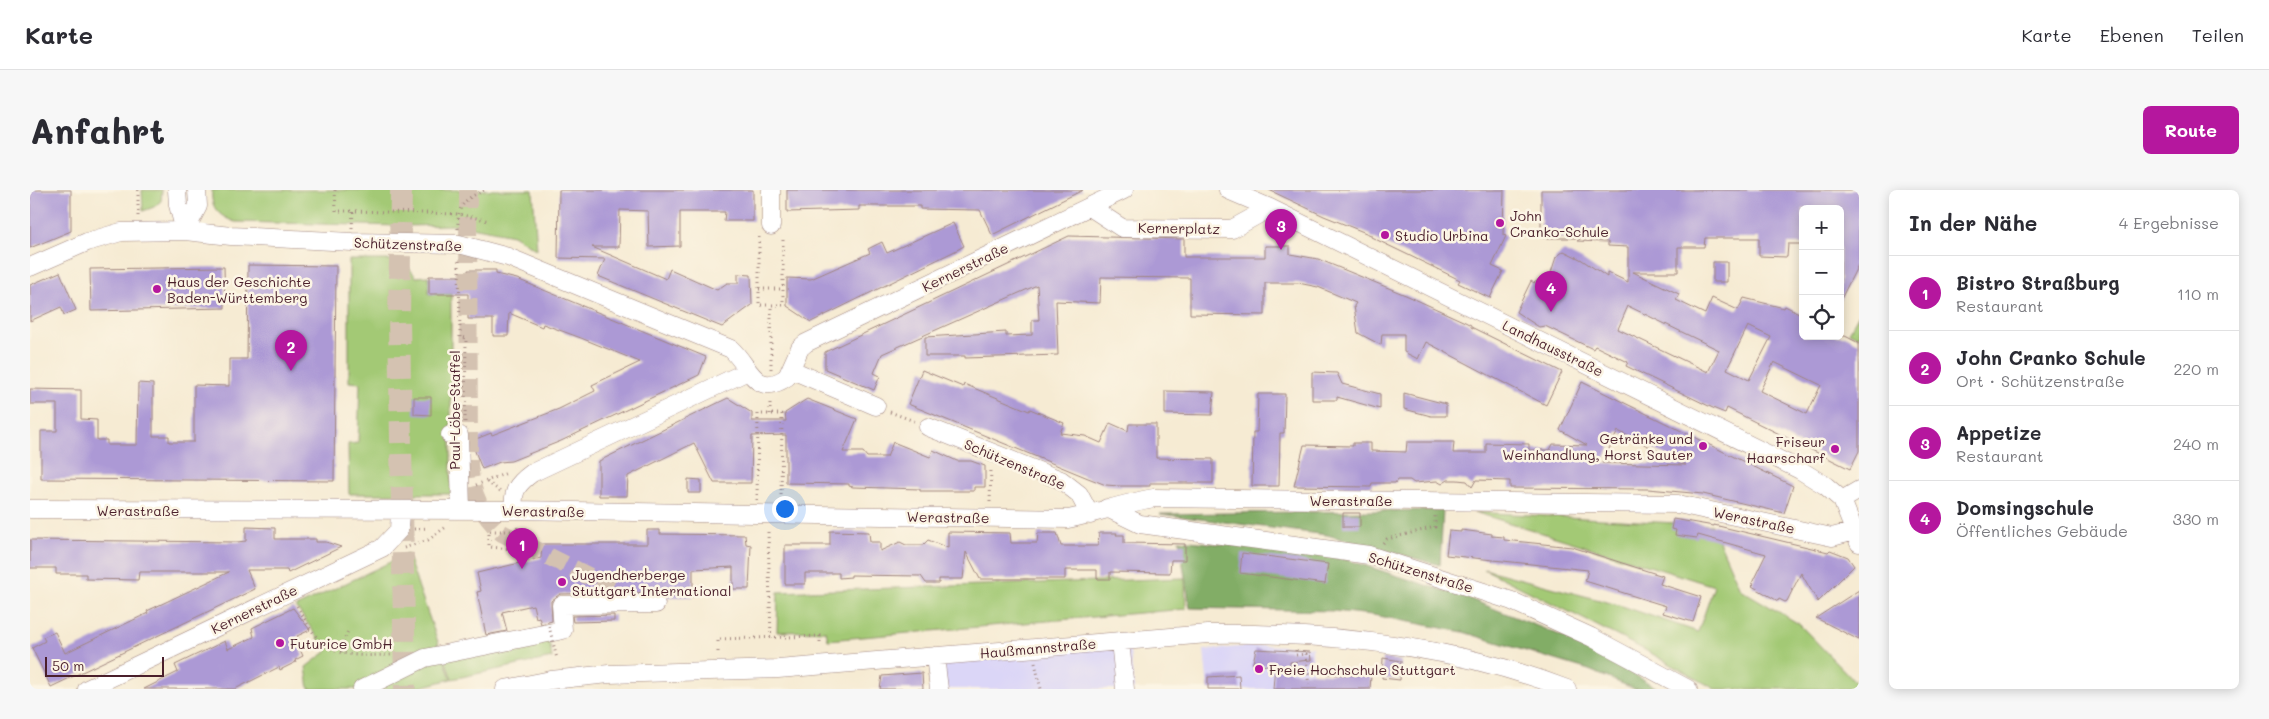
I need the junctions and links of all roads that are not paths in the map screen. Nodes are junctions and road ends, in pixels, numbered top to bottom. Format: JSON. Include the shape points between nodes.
{"nodes":[{"id":1,"x":178,"y":190,"type":"edge"},
{"id":2,"x":197,"y":190,"type":"edge"},
{"id":3,"x":772,"y":190,"type":"edge"},
{"id":4,"x":1124,"y":190,"type":"edge"},
{"id":5,"x":1228,"y":190,"type":"edge"},
{"id":6,"x":1090,"y":206,"type":"junction"},
{"id":7,"x":1270,"y":208,"type":"junction"},
{"id":8,"x":185,"y":231,"type":"junction"},
{"id":9,"x":771,"y":232,"type":"road end"},
{"id":10,"x":30,"y":267,"type":"edge"},
{"id":11,"x":792,"y":370,"type":"junction"},
{"id":12,"x":748,"y":371,"type":"junction"},
{"id":13,"x":876,"y":406,"type":"road end"},
{"id":14,"x":928,"y":427,"type":"road end"},
{"id":15,"x":450,"y":435,"type":"dead end"},
{"id":16,"x":1859,"y":490,"type":"edge"},
{"id":17,"x":1842,"y":500,"type":"junction"},
{"id":18,"x":1107,"y":508,"type":"junction"},
{"id":19,"x":30,"y":509,"type":"edge"},
{"id":20,"x":461,"y":510,"type":"junction"},
{"id":21,"x":514,"y":510,"type":"junction"},
{"id":22,"x":400,"y":511,"type":"junction"},
{"id":23,"x":1090,"y":515,"type":"junction"},
{"id":24,"x":1858,"y":535,"type":"edge"},
{"id":25,"x":656,"y":604,"type":"dead end"},
{"id":26,"x":1120,"y":641,"type":"junction"},
{"id":27,"x":935,"y":656,"type":"junction"},
{"id":28,"x":1538,"y":684,"type":"edge"},
{"id":29,"x":87,"y":689,"type":"edge"},
{"id":30,"x":362,"y":689,"type":"edge"},
{"id":31,"x":505,"y":689,"type":"edge"},
{"id":32,"x":939,"y":689,"type":"edge"},
{"id":33,"x":1125,"y":689,"type":"edge"},
{"id":34,"x":1567,"y":689,"type":"edge"},
{"id":35,"x":1688,"y":689,"type":"edge"}],
"edges":[{"from":1,"to":8,"type":"street","via":[[178,205]]},
{"from":2,"to":8,"type":"street","via":[[198,206]]},
{"from":3,"to":9,"type":"street"},
{"from":4,"to":6,"type":"street","name":"Kernerstraße"},
{"from":5,"to":7,"type":"street","name":"Landhausstraße"},
{"from":6,"to":7,"type":"street","name":"Kernerplatz","via":[[1122,228],[1232,229]]},
{"from":6,"to":11,"type":"street","name":"Kernerstraße","via":[[806,343],[800,348]]},
{"from":7,"to":17,"type":"street","name":"Landhausstraße","via":[[1800,470]]},
{"from":8,"to":10,"type":"street","name":"Schützenstraße","via":[[122,232],[87,242]]},
{"from":8,"to":12,"type":"street","name":"Schützenstraße","via":[[352,242],[459,244],[508,257],[732,349]]},
{"from":11,"to":12,"type":"street","via":[[787,377],[771,384],[758,381]]},
{"from":11,"to":13,"type":"street"},
{"from":12,"to":21,"type":"street","via":[[532,473],[520,482],[512,497]]},
{"from":14,"to":23,"type":"street","name":"Schützenstraße","via":[[1061,480],[1079,494]]},
{"from":15,"to":20,"type":"street","via":[[459,435]]},
{"from":16,"to":17,"type":"street"},
{"from":17,"to":24,"type":"street","name":"Landhausstraße"},
{"from":18,"to":23,"type":"street","name":"Werastraße"},
{"from":18,"to":24,"type":"street","name":"Werastraße","via":[[1154,498],[1678,504],[1832,537]]},
{"from":18,"to":35,"type":"street","name":"Schützenstraße","via":[[1140,524],[1370,555],[1512,601],[1591,637]]},
{"from":19,"to":22,"type":"street","name":"Werastraße"},
{"from":20,"to":21,"type":"street","name":"Werastraße"},
{"from":20,"to":22,"type":"street","name":"Werastraße"},
{"from":21,"to":23,"type":"street","name":"Werastraße","via":[[1068,519]]},
{"from":22,"to":29,"type":"street","name":"Kernerstraße","via":[[398,530],[382,548]]},
{"from":25,"to":30,"type":"street","via":[[561,605],[563,630],[424,658]]},
{"from":26,"to":27,"type":"street","name":"Haußmannstraße"},
{"from":26,"to":28,"type":"street","name":"Haußmannstraße","via":[[1244,633],[1356,640],[1439,652]]},
{"from":26,"to":33,"type":"street"},
{"from":27,"to":31,"type":"street","name":"Haußmannstraße","via":[[778,669],[609,674]]},
{"from":27,"to":32,"type":"street"},
{"from":28,"to":34,"type":"street","name":"Haußmannstraße"}]}
